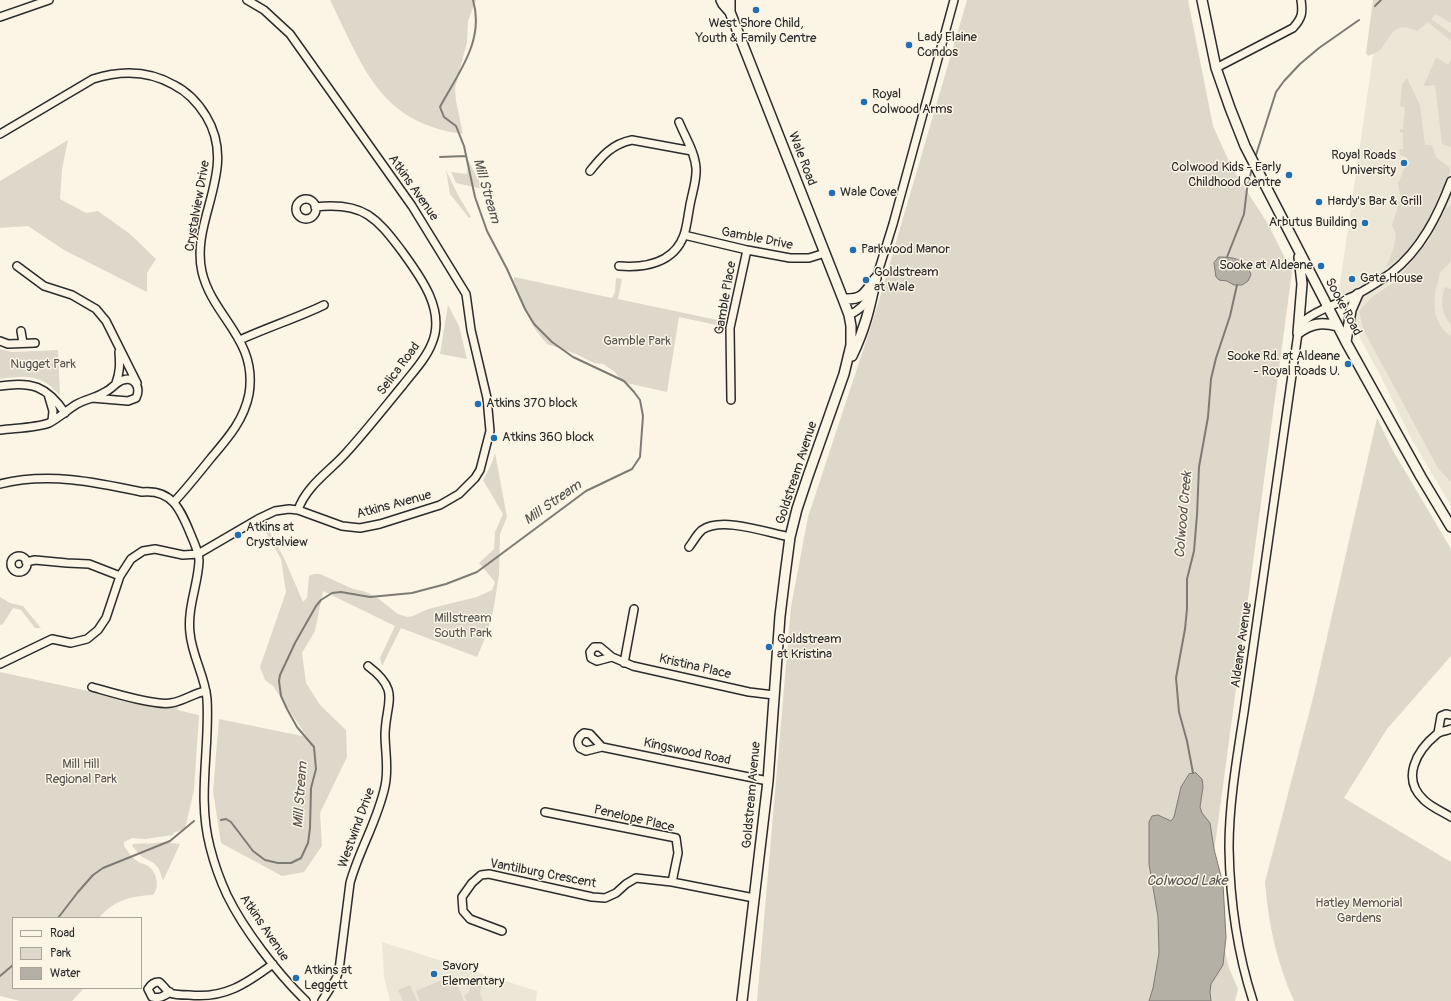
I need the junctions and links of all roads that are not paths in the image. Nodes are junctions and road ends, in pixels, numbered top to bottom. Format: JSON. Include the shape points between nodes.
{"nodes":[{"id":1,"x":49,"y":0,"type":"edge"},
{"id":2,"x":247,"y":0,"type":"edge"},
{"id":3,"x":721,"y":0,"type":"edge"},
{"id":4,"x":730,"y":0,"type":"edge"},
{"id":5,"x":954,"y":0,"type":"edge"},
{"id":6,"x":1202,"y":0,"type":"edge"},
{"id":7,"x":1302,"y":0,"type":"edge"},
{"id":8,"x":730,"y":12,"type":"junction"},
{"id":9,"x":0,"y":17,"type":"edge"},
{"id":10,"x":1216,"y":68,"type":"junction"},
{"id":11,"x":679,"y":122,"type":"dead end"},
{"id":12,"x":0,"y":134,"type":"edge"},
{"id":13,"x":692,"y":151,"type":"junction"},
{"id":14,"x":590,"y":171,"type":"dead end"},
{"id":15,"x":1451,"y":181,"type":"edge"},
{"id":16,"x":315,"y":207,"type":"dead end"},
{"id":17,"x":684,"y":235,"type":"junction"},
{"id":18,"x":1298,"y":249,"type":"junction"},
{"id":19,"x":747,"y":250,"type":"junction"},
{"id":20,"x":825,"y":253,"type":"junction"},
{"id":21,"x":17,"y":266,"type":"dead end"},
{"id":22,"x":620,"y":266,"type":"dead end"},
{"id":23,"x":876,"y":278,"type":"junction"},
{"id":24,"x":1358,"y":294,"type":"junction"},
{"id":25,"x":843,"y":300,"type":"junction"},
{"id":26,"x":324,"y":305,"type":"dead end"},
{"id":27,"x":1328,"y":308,"type":"junction"},
{"id":28,"x":849,"y":315,"type":"junction"},
{"id":29,"x":1338,"y":326,"type":"junction"},
{"id":30,"x":21,"y":331,"type":"dead end"},
{"id":31,"x":1298,"y":333,"type":"junction"},
{"id":32,"x":240,"y":340,"type":"junction"},
{"id":33,"x":0,"y":341,"type":"edge"},
{"id":34,"x":1346,"y":342,"type":"junction"},
{"id":35,"x":23,"y":343,"type":"junction"},
{"id":36,"x":35,"y":343,"type":"dead end"},
{"id":37,"x":118,"y":346,"type":"junction"},
{"id":38,"x":844,"y":374,"type":"junction"},
{"id":39,"x":116,"y":383,"type":"junction"},
{"id":40,"x":137,"y":383,"type":"junction"},
{"id":41,"x":0,"y":386,"type":"edge"},
{"id":42,"x":48,"y":393,"type":"junction"},
{"id":43,"x":92,"y":398,"type":"junction"},
{"id":44,"x":731,"y":400,"type":"dead end"},
{"id":45,"x":65,"y":412,"type":"junction"},
{"id":46,"x":52,"y":421,"type":"junction"},
{"id":47,"x":0,"y":430,"type":"edge"},
{"id":48,"x":0,"y":484,"type":"edge"},
{"id":49,"x":172,"y":501,"type":"junction"},
{"id":50,"x":298,"y":510,"type":"junction"},
{"id":51,"x":1451,"y":527,"type":"edge"},
{"id":52,"x":790,"y":538,"type":"junction"},
{"id":53,"x":689,"y":547,"type":"dead end"},
{"id":54,"x":198,"y":554,"type":"junction"},
{"id":55,"x":26,"y":562,"type":"dead end"},
{"id":56,"x":120,"y":576,"type":"junction"},
{"id":57,"x":634,"y":609,"type":"dead end"},
{"id":58,"x":612,"y":658,"type":"dead end"},
{"id":59,"x":624,"y":663,"type":"junction"},
{"id":60,"x":0,"y":664,"type":"edge"},
{"id":61,"x":368,"y":666,"type":"dead end"},
{"id":62,"x":92,"y":687,"type":"dead end"},
{"id":63,"x":206,"y":691,"type":"junction"},
{"id":64,"x":774,"y":695,"type":"junction"},
{"id":65,"x":1451,"y":716,"type":"edge"},
{"id":66,"x":1451,"y":729,"type":"edge"},
{"id":67,"x":1438,"y":732,"type":"junction"},
{"id":68,"x":602,"y":747,"type":"dead end"},
{"id":69,"x":768,"y":781,"type":"junction"},
{"id":70,"x":545,"y":812,"type":"dead end"},
{"id":71,"x":1451,"y":817,"type":"edge"},
{"id":72,"x":672,"y":882,"type":"junction"},
{"id":73,"x":754,"y":898,"type":"junction"},
{"id":74,"x":502,"y":931,"type":"dead end"},
{"id":75,"x":273,"y":964,"type":"junction"},
{"id":76,"x":170,"y":992,"type":"dead end"},
{"id":77,"x":306,"y":1001,"type":"edge"},
{"id":78,"x":322,"y":1001,"type":"edge"},
{"id":79,"x":742,"y":1001,"type":"edge"},
{"id":80,"x":1253,"y":1001,"type":"edge"}],
"edges":[{"from":1,"to":9,"type":"street"},
{"from":2,"to":50,"type":"street","name":"Atkins Avenue","via":[[264,10],[290,34],[412,206],[462,287],[468,301],[471,330],[489,415],[488,444],[480,470],[468,486],[449,500],[380,524],[360,528],[342,526]]},
{"from":3,"to":8,"type":"main road","name":"Wale Road"},
{"from":4,"to":8,"type":"main road","name":"Wale Road"},
{"from":5,"to":23,"type":"street"},
{"from":6,"to":10,"type":"main road","name":"Sooke Road"},
{"from":7,"to":10,"type":"street","via":[[1300,20],[1293,28]]},
{"from":8,"to":20,"type":"main road","name":"Wale Road"},
{"from":10,"to":18,"type":"main road","name":"Sooke Road","via":[[1245,146]]},
{"from":11,"to":13,"type":"street"},
{"from":12,"to":32,"type":"street","name":"Crystalview Drive","via":[[93,79],[106,75],[134,72],[151,75],[165,79],[193,98],[209,121],[218,156],[217,176],[200,253],[202,272],[209,291]]},
{"from":13,"to":14,"type":"street","via":[[632,140],[611,148]]},
{"from":13,"to":17,"type":"street","via":[[696,176]]},
{"from":15,"to":24,"type":"street","via":[[1435,218],[1415,248],[1392,272]]},
{"from":16,"to":50,"type":"street","name":"Selica Road","via":[[354,208],[382,225],[418,273],[429,295],[436,323],[435,336],[424,358],[346,454],[320,478]]},
{"from":17,"to":19,"type":"street","name":"Gamble Drive"},
{"from":17,"to":22,"type":"street","via":[[671,253],[656,263],[635,267]]},
{"from":18,"to":27,"type":"main road","name":"Sooke Road"},
{"from":18,"to":31,"type":"main road","via":[[1302,284]]},
{"from":19,"to":20,"type":"street","name":"Gamble Drive","via":[[800,259]]},
{"from":19,"to":44,"type":"street","name":"Gamble Place","via":[[730,328]]},
{"from":20,"to":25,"type":"main road","name":"Wale Road"},
{"from":21,"to":37,"type":"street","via":[[44,286],[72,295],[96,309],[106,321]]},
{"from":23,"to":25,"type":"main road","via":[[862,296]]},
{"from":23,"to":28,"type":"street","via":[[863,306]]},
{"from":23,"to":38,"type":"main road","via":[[862,334]]},
{"from":24,"to":27,"type":"street"},
{"from":24,"to":34,"type":"main road","via":[[1351,310]]},
{"from":25,"to":28,"type":"main road","name":"Wale Road"},
{"from":26,"to":32,"type":"street"},
{"from":27,"to":29,"type":"main road","name":"Sooke Road"},
{"from":27,"to":31,"type":"street","via":[[1306,320]]},
{"from":28,"to":38,"type":"main road","name":"Goldstream Avenue","via":[[852,335]]},
{"from":29,"to":31,"type":"main road","via":[[1313,324]]},
{"from":29,"to":34,"type":"main road","name":"Sooke Road"},
{"from":30,"to":35,"type":"street"},
{"from":31,"to":80,"type":"street","name":"Aldeane Avenue","via":[[1230,819],[1229,848],[1234,917],[1244,974]]},
{"from":32,"to":49,"type":"street","name":"Crystalview Drive","via":[[249,364],[249,387],[245,409],[231,435]]},
{"from":33,"to":35,"type":"street","via":[[8,344]]},
{"from":34,"to":51,"type":"main road","name":"Sooke Road"},
{"from":35,"to":36,"type":"street"},
{"from":37,"to":39,"type":"street","via":[[120,372]]},
{"from":37,"to":40,"type":"street"},
{"from":38,"to":52,"type":"main road","name":"Goldstream Avenue","via":[[797,509]]},
{"from":39,"to":40,"type":"street","via":[[127,379]]},
{"from":39,"to":43,"type":"street","via":[[107,392]]},
{"from":40,"to":43,"type":"street","via":[[138,394],[132,400]]},
{"from":41,"to":42,"type":"street","via":[[22,383]]},
{"from":42,"to":45,"type":"street","via":[[57,400]]},
{"from":42,"to":46,"type":"street","via":[[53,411]]},
{"from":43,"to":45,"type":"street"},
{"from":45,"to":46,"type":"street"},
{"from":46,"to":47,"type":"street"},
{"from":48,"to":49,"type":"street","via":[[22,479],[66,478],[94,481],[142,492],[149,491],[166,496]]},
{"from":49,"to":54,"type":"street","via":[[182,514]]},
{"from":50,"to":54,"type":"street","name":"Atkins Avenue","via":[[284,509],[268,514]]},
{"from":52,"to":53,"type":"street","via":[[737,526],[711,526],[702,530]]},
{"from":52,"to":64,"type":"main road","name":"Goldstream Avenue","via":[[780,616]]},
{"from":54,"to":56,"type":"street","via":[[183,555],[156,549],[143,551],[131,559]]},
{"from":54,"to":63,"type":"street","name":"Atkins Avenue","via":[[189,631]]},
{"from":55,"to":56,"type":"street","via":[[35,560],[89,564]]},
{"from":56,"to":60,"type":"street","via":[[106,618],[98,630],[87,639],[71,643],[52,639]]},
{"from":57,"to":59,"type":"street"},
{"from":58,"to":59,"type":"street","name":"Kristina Place"},
{"from":59,"to":64,"type":"street","name":"Kristina Place","via":[[749,692]]},
{"from":61,"to":78,"type":"street","name":"Westwind Drive","via":[[387,686],[390,698],[385,734],[387,775],[374,822],[350,883],[339,970]]},
{"from":62,"to":63,"type":"street","via":[[170,704]]},
{"from":63,"to":75,"type":"street","name":"Atkins Avenue","via":[[203,788],[204,815],[210,846],[227,894],[239,917]]},
{"from":64,"to":69,"type":"main road","name":"Goldstream Avenue"},
{"from":65,"to":67,"type":"street","via":[[1441,716]]},
{"from":66,"to":67,"type":"street"},
{"from":67,"to":71,"type":"street","via":[[1416,758],[1412,781],[1425,801]]},
{"from":68,"to":69,"type":"street","name":"Kingswood Road"},
{"from":69,"to":73,"type":"main road","name":"Goldstream Avenue"},
{"from":70,"to":72,"type":"street","name":"Penelope Place","via":[[676,838],[678,853]]},
{"from":72,"to":73,"type":"street","name":"Vantilburg Crescent"},
{"from":72,"to":74,"type":"street","name":"Vantilburg Crescent","via":[[636,878],[605,898],[489,874],[481,875],[462,897],[463,911],[470,918]]},
{"from":73,"to":79,"type":"main road","name":"Goldstream Avenue"},
{"from":75,"to":76,"type":"street","via":[[246,984],[217,995],[202,997]]},
{"from":75,"to":77,"type":"street","name":"Atkins Avenue"}]}
